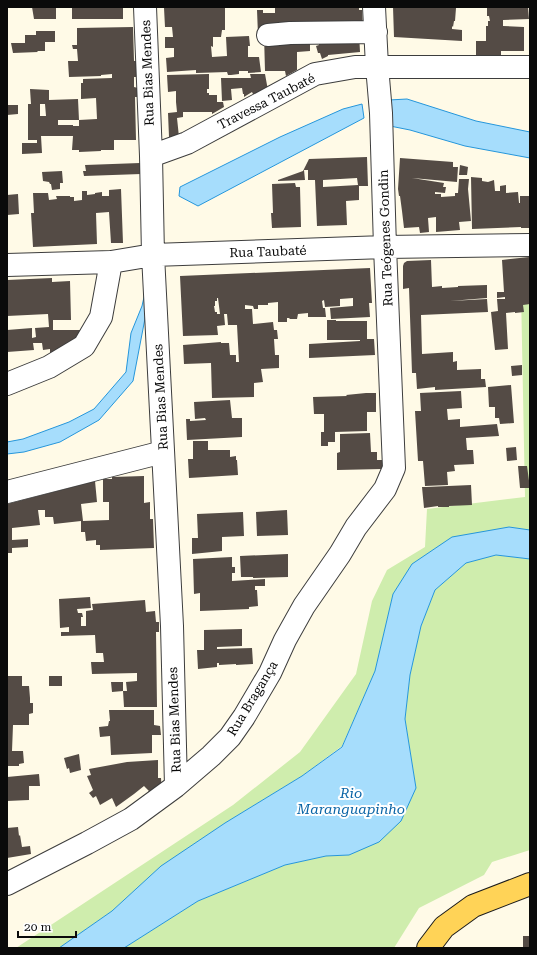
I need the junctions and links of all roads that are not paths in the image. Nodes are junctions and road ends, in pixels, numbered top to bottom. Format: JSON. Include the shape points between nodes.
{"nodes":[{"id":1,"x":145,"y":7,"type":"edge"},
{"id":2,"x":374,"y":7,"type":"edge"},
{"id":3,"x":376,"y":32,"type":"junction"},
{"id":4,"x":268,"y":35,"type":"dead end"},
{"id":5,"x":377,"y":66,"type":"junction"},
{"id":6,"x":530,"y":67,"type":"edge"},
{"id":7,"x":151,"y":156,"type":"junction"},
{"id":8,"x":530,"y":245,"type":"edge"},
{"id":9,"x":385,"y":247,"type":"junction"},
{"id":10,"x":153,"y":255,"type":"junction"},
{"id":11,"x":111,"y":262,"type":"junction"},
{"id":12,"x":7,"y":265,"type":"edge"},
{"id":13,"x":7,"y":384,"type":"edge"},
{"id":14,"x":163,"y":452,"type":"junction"},
{"id":15,"x":394,"y":468,"type":"joint"},
{"id":16,"x":7,"y":492,"type":"edge"},
{"id":17,"x":176,"y":786,"type":"junction"},
{"id":18,"x":7,"y":884,"type":"edge"},
{"id":19,"x":530,"y":884,"type":"edge"},
{"id":20,"x":428,"y":948,"type":"edge"}],
"edges":[{"from":1,"to":7,"type":"street","name":"Rua Bias Mendes"},
{"from":2,"to":3,"type":"street","name":"Rua Teógenes Gondin"},
{"from":3,"to":4,"type":"street"},
{"from":3,"to":5,"type":"street","name":"Rua Teógenes Gondin"},
{"from":5,"to":6,"type":"street","name":"Travessa Taubaté"},
{"from":5,"to":7,"type":"street","name":"Travessa Taubaté","via":[[315,74],[187,143]]},
{"from":5,"to":9,"type":"street","name":"Rua Teógenes Gondin"},
{"from":7,"to":10,"type":"street","name":"Rua Bias Mendes"},
{"from":8,"to":9,"type":"street","name":"Rua Taubaté"},
{"from":9,"to":10,"type":"street","name":"Rua Taubaté"},
{"from":9,"to":15,"type":"street","name":"Rua Teógenes Gondin"},
{"from":10,"to":11,"type":"street","name":"Rua Taubaté"},
{"from":10,"to":14,"type":"street","name":"Rua Bias Mendes"},
{"from":11,"to":12,"type":"street","name":"Rua Taubaté"},
{"from":11,"to":13,"type":"street","via":[[101,317],[84,346],[49,367]]},
{"from":14,"to":16,"type":"street"},
{"from":14,"to":17,"type":"street","name":"Rua Bias Mendes","via":[[172,626]]},
{"from":15,"to":17,"type":"street","name":"Rua Bragança","via":[[385,489],[356,527],[304,606],[270,673],[230,738]]},
{"from":17,"to":18,"type":"street","name":"Rua Bragança","via":[[131,819]]},
{"from":19,"to":20,"type":"main road","via":[[473,906],[444,927]]}]}
